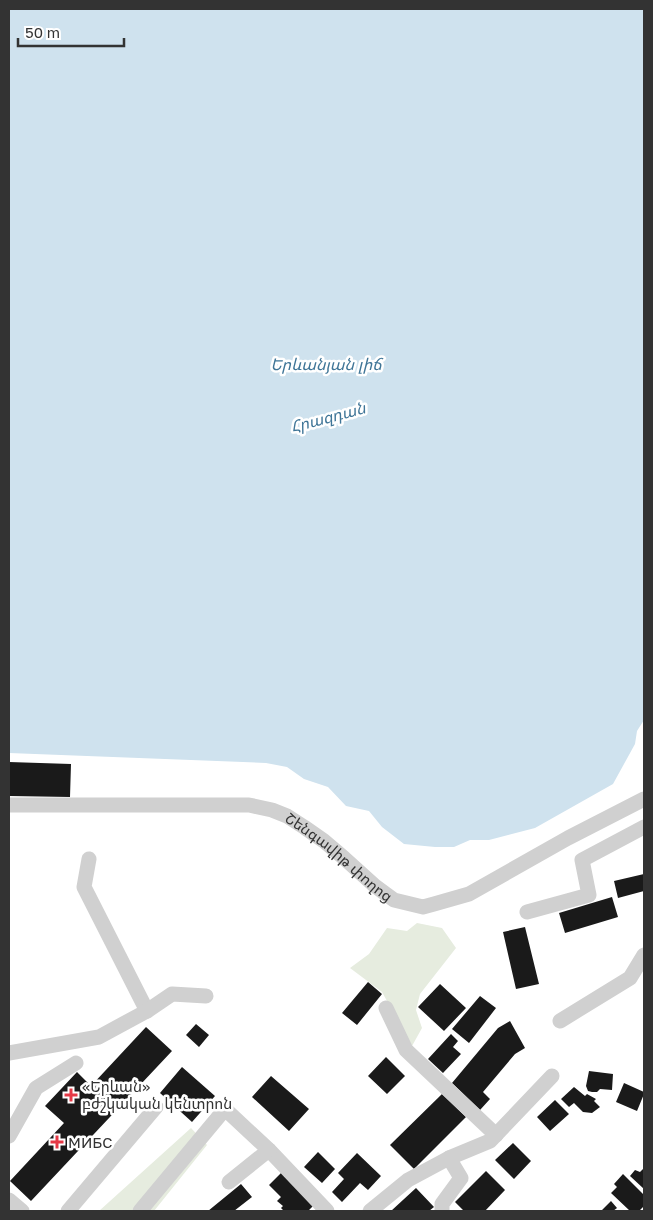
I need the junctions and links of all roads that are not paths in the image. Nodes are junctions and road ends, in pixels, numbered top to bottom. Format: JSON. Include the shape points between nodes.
{"nodes":[{"id":1,"x":644,"y":799,"type":"edge"},
{"id":2,"x":9,"y":806,"type":"edge"},
{"id":3,"x":644,"y":827,"type":"edge"},
{"id":4,"x":89,"y":859,"type":"dead end"},
{"id":5,"x":527,"y":912,"type":"dead end"},
{"id":6,"x":644,"y":955,"type":"edge"},
{"id":7,"x":206,"y":996,"type":"dead end"},
{"id":8,"x":386,"y":1008,"type":"dead end"},
{"id":9,"x":147,"y":1011,"type":"junction"},
{"id":10,"x":560,"y":1021,"type":"dead end"},
{"id":11,"x":9,"y":1053,"type":"edge"},
{"id":12,"x":76,"y":1063,"type":"dead end"},
{"id":13,"x":552,"y":1076,"type":"dead end"},
{"id":14,"x":156,"y":1107,"type":"dead end"},
{"id":15,"x":496,"y":1135,"type":"junction"},
{"id":16,"x":9,"y":1136,"type":"edge"},
{"id":17,"x":269,"y":1150,"type":"junction"},
{"id":18,"x":448,"y":1158,"type":"junction"},
{"id":19,"x":229,"y":1182,"type":"dead end"},
{"id":20,"x":9,"y":1200,"type":"edge"},
{"id":21,"x":22,"y":1211,"type":"edge"},
{"id":22,"x":68,"y":1211,"type":"edge"},
{"id":23,"x":140,"y":1211,"type":"edge"},
{"id":24,"x":328,"y":1211,"type":"edge"},
{"id":25,"x":370,"y":1211,"type":"edge"},
{"id":26,"x":442,"y":1211,"type":"edge"}],
"edges":[{"from":1,"to":2,"type":"street","name":"Շենգավիթ փողոց","via":[[470,894],[423,906],[394,900],[304,826],[272,810],[249,805]]},
{"from":3,"to":5,"type":"street","via":[[582,860],[589,895]]},
{"from":4,"to":9,"type":"street","via":[[84,888]]},
{"from":6,"to":10,"type":"street","via":[[630,978]]},
{"from":7,"to":9,"type":"street","via":[[172,994]]},
{"from":8,"to":15,"type":"street","via":[[406,1050]]},
{"from":9,"to":11,"type":"street","via":[[99,1037]]},
{"from":12,"to":16,"type":"street","via":[[36,1088]]},
{"from":13,"to":15,"type":"street"},
{"from":14,"to":22,"type":"street"},
{"from":15,"to":18,"type":"street","via":[[490,1141]]},
{"from":17,"to":19,"type":"street"},
{"from":17,"to":23,"type":"street","via":[[225,1109]]},
{"from":17,"to":24,"type":"street"},
{"from":18,"to":25,"type":"street","via":[[408,1180]]},
{"from":18,"to":26,"type":"street","via":[[461,1178],[442,1204]]},
{"from":20,"to":21,"type":"street"}]}
